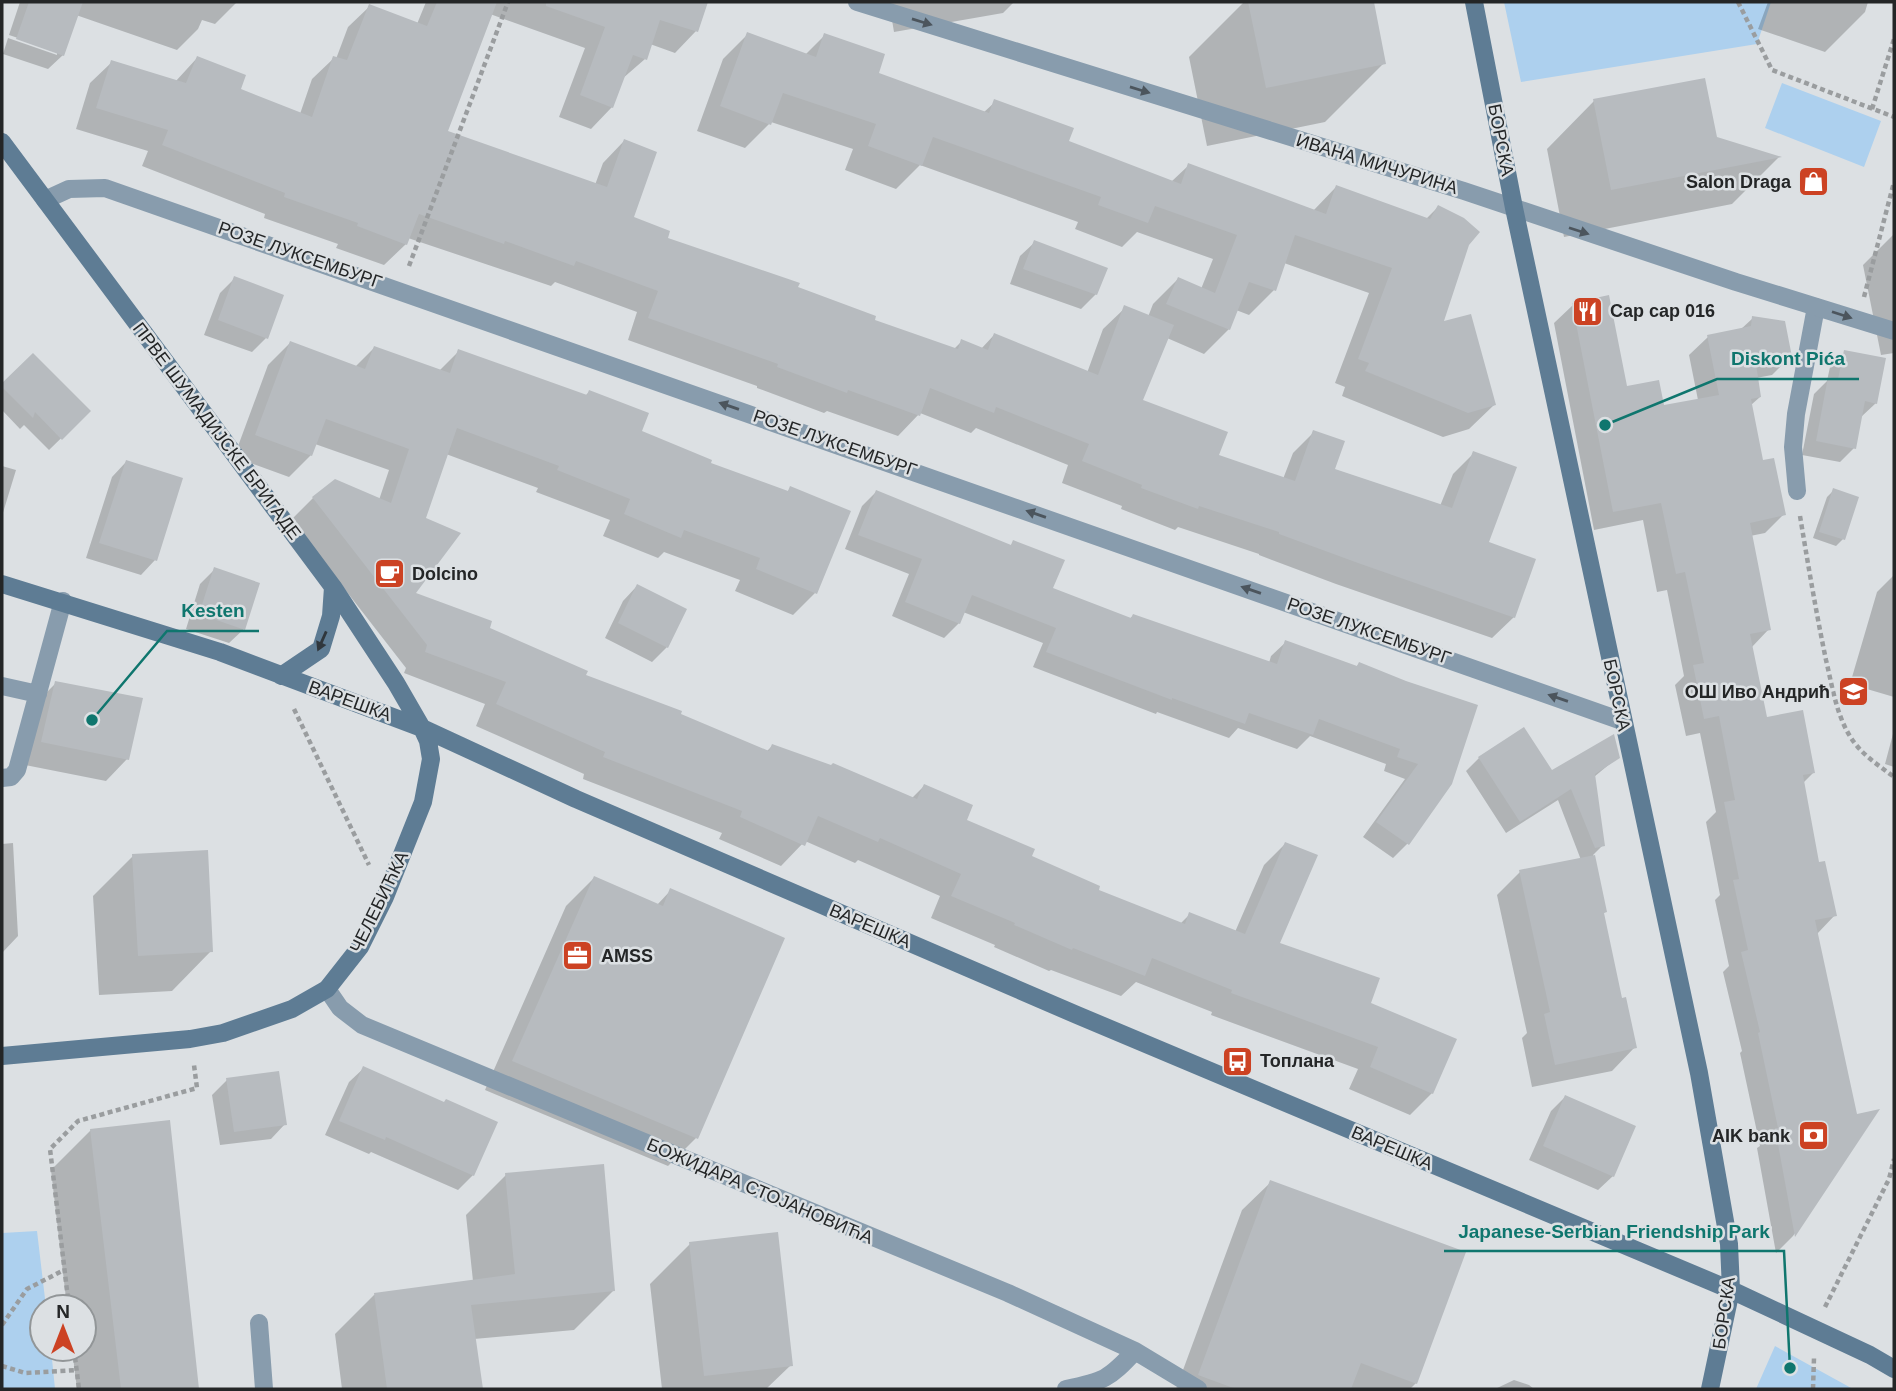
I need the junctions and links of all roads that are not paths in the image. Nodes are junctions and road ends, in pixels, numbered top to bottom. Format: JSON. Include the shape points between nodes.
{"nodes":[{"id":1,"x":857,"y":2,"type":"edge"},
{"id":2,"x":1475,"y":2,"type":"edge"},
{"id":3,"x":2,"y":142,"type":"edge"},
{"id":4,"x":45,"y":200,"type":"junction"},
{"id":5,"x":1514,"y":208,"type":"junction"},
{"id":6,"x":1816,"y":307,"type":"junction"},
{"id":7,"x":1894,"y":331,"type":"edge"},
{"id":8,"x":1797,"y":491,"type":"road end"},
{"id":9,"x":2,"y":584,"type":"edge"},
{"id":10,"x":333,"y":587,"type":"junction"},
{"id":11,"x":63,"y":601,"type":"junction"},
{"id":12,"x":279,"y":675,"type":"junction"},
{"id":13,"x":2,"y":687,"type":"edge"},
{"id":14,"x":38,"y":694,"type":"junction"},
{"id":15,"x":1622,"y":720,"type":"junction"},
{"id":16,"x":422,"y":728,"type":"junction"},
{"id":17,"x":2,"y":778,"type":"edge"},
{"id":18,"x":327,"y":989,"type":"junction"},
{"id":19,"x":2,"y":1056,"type":"edge"},
{"id":20,"x":1731,"y":1290,"type":"junction"},
{"id":21,"x":259,"y":1323,"type":"dead end"},
{"id":22,"x":1135,"y":1351,"type":"junction"},
{"id":23,"x":1894,"y":1369,"type":"edge"},
{"id":24,"x":264,"y":1389,"type":"edge"},
{"id":25,"x":1066,"y":1389,"type":"edge"},
{"id":26,"x":1198,"y":1389,"type":"edge"},
{"id":27,"x":1710,"y":1389,"type":"edge"}],
"edges":[{"from":1,"to":5,"type":"street","name":"ИВАНА МИЧУРИНА","one_way":true},
{"from":2,"to":5,"type":"street","name":"БОРСКА"},
{"from":3,"to":4,"type":"street","name":"ПРВЕ ШУМАДИЈСКЕ БРИГАДЕ"},
{"from":4,"to":10,"type":"street","name":"ПРВЕ ШУМАДИЈСКЕ БРИГАДЕ"},
{"from":15,"to":4,"type":"street","name":"РОЗЕ ЛУКСЕМБУРГ","one_way":true,"via":[[105,188],[69,189]]},
{"from":5,"to":6,"type":"street","name":"ИВАНА МИЧУРИНА","one_way":true},
{"from":5,"to":15,"type":"street","name":"БОРСКА"},
{"from":6,"to":7,"type":"street","name":"ИВАНА МИЧУРИНА","one_way":true},
{"from":6,"to":8,"type":"street","via":[[1796,414]]},
{"from":9,"to":11,"type":"street","name":"ВАРЕШКА"},
{"from":10,"to":12,"type":"street","one_way":true,"via":[[331,616],[321,649]]},
{"from":10,"to":16,"type":"street","name":"ПРВЕ ШУМАДИЈСКЕ БРИГАДЕ"},
{"from":11,"to":12,"type":"street","name":"ВАРЕШКА"},
{"from":11,"to":14,"type":"street"},
{"from":12,"to":16,"type":"street","name":"ВАРЕШКА"},
{"from":13,"to":14,"type":"street"},
{"from":14,"to":17,"type":"street","via":[[17,770]]},
{"from":15,"to":20,"type":"street","name":"БОРСКА","via":[[1701,1085],[1729,1244]]},
{"from":16,"to":18,"type":"street","name":"ЧЕЛЕБИЋКА","via":[[430,750],[423,802],[360,947]]},
{"from":16,"to":20,"type":"street","name":"ВАРЕШКА","via":[[1077,1015]]},
{"from":18,"to":19,"type":"street","name":"ЧЕЛЕБИЋКА","via":[[292,1009],[242,1028],[190,1039]]},
{"from":18,"to":22,"type":"street","name":"БОЖИДАРА СТОЈАНОВИЋА","via":[[340,1008],[362,1025],[1007,1293]]},
{"from":20,"to":23,"type":"street","name":"ВАРЕШКА"},
{"from":20,"to":27,"type":"street","name":"БОРСКА"},
{"from":21,"to":24,"type":"street"},
{"from":22,"to":25,"type":"street","via":[[1103,1380]]},
{"from":22,"to":26,"type":"street","name":"БОЖИДАРА СТОЈАНОВИЋА"}]}
